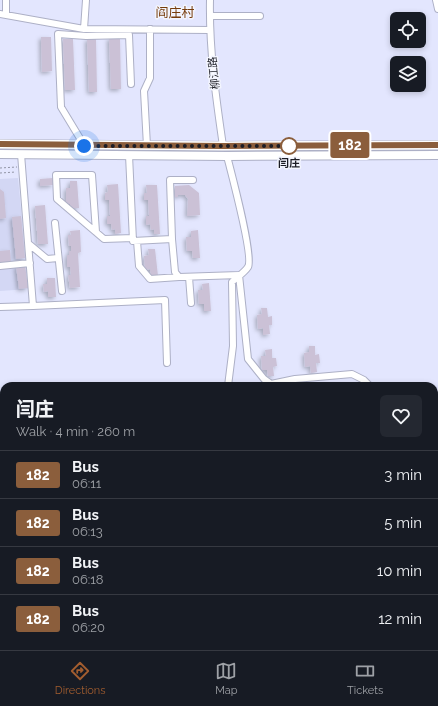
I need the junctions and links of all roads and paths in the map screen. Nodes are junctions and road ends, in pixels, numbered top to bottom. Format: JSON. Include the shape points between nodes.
{"nodes":[{"id":1,"x":6,"y":0,"type":"edge"},
{"id":2,"x":86,"y":0,"type":"edge"},
{"id":3,"x":210,"y":0,"type":"edge"},
{"id":4,"x":436,"y":0,"type":"edge"},
{"id":5,"x":438,"y":9,"type":"edge"},
{"id":6,"x":3,"y":14,"type":"edge"},
{"id":7,"x":210,"y":16,"type":"junction"},
{"id":8,"x":260,"y":16,"type":"dead end"},
{"id":9,"x":84,"y":29,"type":"junction"},
{"id":10,"x":150,"y":29,"type":"junction"},
{"id":11,"x":210,"y":30,"type":"junction"},
{"id":12,"x":130,"y":84,"type":"dead end"},
{"id":13,"x":0,"y":144,"type":"edge"},
{"id":14,"x":438,"y":145,"type":"edge"},
{"id":15,"x":84,"y":146,"type":"junction"},
{"id":16,"x":147,"y":146,"type":"junction"},
{"id":17,"x":223,"y":146,"type":"junction"},
{"id":18,"x":0,"y":154,"type":"edge"},
{"id":19,"x":21,"y":154,"type":"junction"},
{"id":20,"x":129,"y":155,"type":"junction"},
{"id":21,"x":438,"y":155,"type":"edge"},
{"id":22,"x":227,"y":156,"type":"junction"},
{"id":23,"x":10,"y":167,"type":"junction"},
{"id":24,"x":0,"y":168,"type":"edge"},
{"id":25,"x":22,"y":169,"type":"junction"},
{"id":26,"x":11,"y":172,"type":"junction"},
{"id":27,"x":0,"y":173,"type":"edge"},
{"id":28,"x":193,"y":180,"type":"dead end"},
{"id":29,"x":55,"y":223,"type":"dead end"},
{"id":30,"x":96,"y":232,"type":"junction"},
{"id":31,"x":135,"y":239,"type":"junction"},
{"id":32,"x":172,"y":239,"type":"junction"},
{"id":33,"x":29,"y":244,"type":"junction"},
{"id":34,"x":58,"y":258,"type":"junction"},
{"id":35,"x":30,"y":263,"type":"junction"},
{"id":36,"x":0,"y":266,"type":"edge"},
{"id":37,"x":239,"y":275,"type":"junction"},
{"id":38,"x":179,"y":277,"type":"junction"},
{"id":39,"x":189,"y":277,"type":"junction"},
{"id":40,"x":62,"y":291,"type":"dead end"},
{"id":41,"x":191,"y":303,"type":"dead end"},
{"id":42,"x":33,"y":306,"type":"junction"},
{"id":43,"x":0,"y":307,"type":"edge"},
{"id":44,"x":167,"y":363,"type":"dead end"},
{"id":45,"x":228,"y":382,"type":"edge"},
{"id":46,"x":268,"y":382,"type":"edge"},
{"id":47,"x":281,"y":382,"type":"edge"},
{"id":48,"x":366,"y":382,"type":"edge"}],
"edges":[{"from":1,"to":6,"type":"street"},
{"from":2,"to":9,"type":"street"},
{"from":3,"to":7,"type":"street","name":"柳江路"},
{"from":4,"to":5,"type":"street"},
{"from":6,"to":9,"type":"street"},
{"from":7,"to":8,"type":"street"},
{"from":7,"to":11,"type":"street","name":"柳江路"},
{"from":9,"to":10,"type":"street"},
{"from":10,"to":11,"type":"street"},
{"from":10,"to":16,"type":"street","via":[[150,78],[144,91]]},
{"from":11,"to":17,"type":"street","name":"柳江路"},
{"from":12,"to":15,"type":"street","via":[[129,35],[58,34],[60,107]]},
{"from":13,"to":15,"type":"main road"},
{"from":14,"to":17,"type":"main road"},
{"from":15,"to":16,"type":"main road"},
{"from":16,"to":17,"type":"main road"},
{"from":17,"to":22,"type":"main road"},
{"from":18,"to":19,"type":"main road"},
{"from":19,"to":20,"type":"main road"},
{"from":19,"to":25,"type":"street"},
{"from":20,"to":22,"type":"main road"},
{"from":20,"to":31,"type":"street"},
{"from":21,"to":22,"type":"main road"},
{"from":22,"to":37,"type":"street","via":[[250,261],[248,268]]},
{"from":23,"to":24,"type":"path"},
{"from":23,"to":25,"type":"path"},
{"from":23,"to":26,"type":"path"},
{"from":24,"to":27,"type":"path"},
{"from":25,"to":26,"type":"path"},
{"from":25,"to":33,"type":"street"},
{"from":26,"to":27,"type":"path"},
{"from":28,"to":32,"type":"street","via":[[170,180]]},
{"from":29,"to":34,"type":"street"},
{"from":30,"to":30,"type":"street","via":[[57,199],[56,175],[92,175]]},
{"from":30,"to":31,"type":"street","via":[[104,239]]},
{"from":31,"to":32,"type":"street"},
{"from":31,"to":38,"type":"street","via":[[139,266],[150,278]]},
{"from":32,"to":38,"type":"street","via":[[175,272]]},
{"from":33,"to":34,"type":"street","via":[[47,259]]},
{"from":33,"to":35,"type":"street"},
{"from":34,"to":40,"type":"street"},
{"from":35,"to":36,"type":"street"},
{"from":35,"to":42,"type":"street"},
{"from":37,"to":39,"type":"street"},
{"from":37,"to":45,"type":"street","via":[[232,282],[233,346]]},
{"from":37,"to":46,"type":"street","via":[[248,359]]},
{"from":38,"to":39,"type":"street"},
{"from":39,"to":41,"type":"street"},
{"from":42,"to":43,"type":"street"},
{"from":42,"to":44,"type":"street","via":[[166,300]]},
{"from":47,"to":48,"type":"street","via":[[352,374]]}]}
